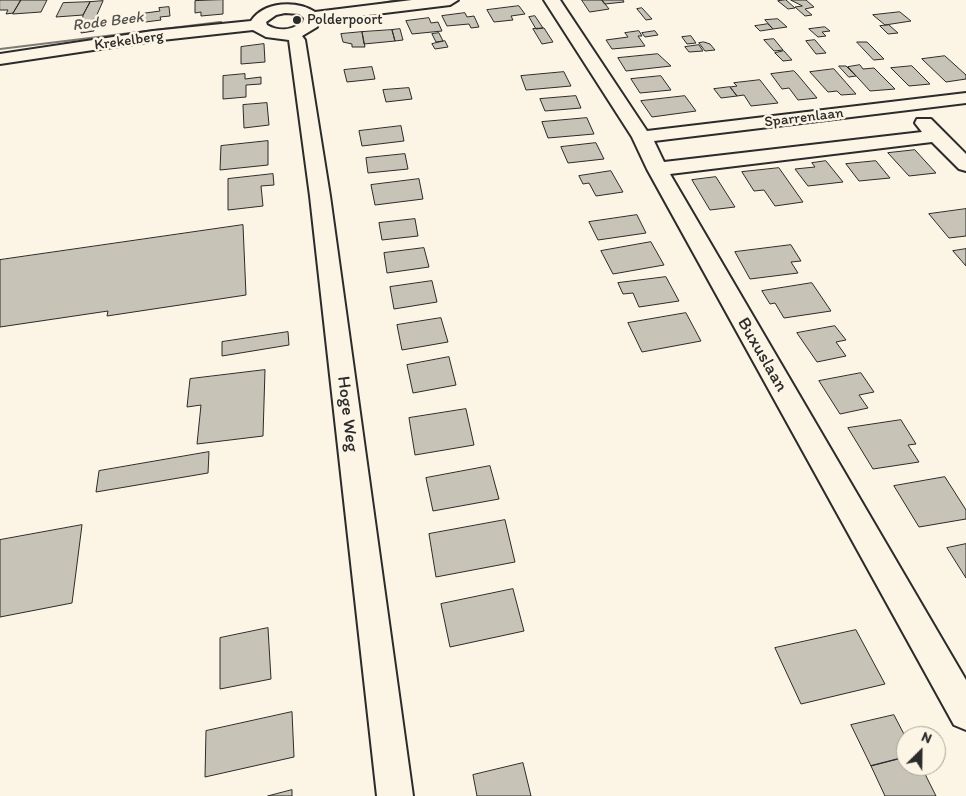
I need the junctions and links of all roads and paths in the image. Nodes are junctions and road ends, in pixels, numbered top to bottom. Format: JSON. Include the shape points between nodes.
{"nodes":[{"id":1,"x":450,"y":0,"type":"edge"},
{"id":2,"x":552,"y":0,"type":"edge"},
{"id":3,"x":286,"y":4,"type":"edge"},
{"id":4,"x":258,"y":24,"type":"junction"},
{"id":5,"x":302,"y":25,"type":"junction"},
{"id":6,"x":0,"y":59,"type":"edge"},
{"id":7,"x":966,"y":98,"type":"edge"},
{"id":8,"x":908,"y":106,"type":"junction"},
{"id":9,"x":937,"y":136,"type":"junction"},
{"id":10,"x":642,"y":137,"type":"junction"},
{"id":11,"x":966,"y":165,"type":"edge"},
{"id":12,"x":657,"y":169,"type":"junction"},
{"id":13,"x":966,"y":713,"type":"edge"},
{"id":14,"x":395,"y":796,"type":"edge"}],
"edges":[{"from":1,"to":5,"type":"street"},
{"from":2,"to":10,"type":"street","name":"Buxuslaan"},
{"from":3,"to":4,"type":"street","via":[[265,14]]},
{"from":3,"to":5,"type":"street","via":[[303,10]]},
{"from":4,"to":5,"type":"street","via":[[270,33]]},
{"from":4,"to":6,"type":"street","name":"Krekelberg"},
{"from":5,"to":14,"type":"street","name":"Hoge Weg","via":[[297,40],[320,196]]},
{"from":7,"to":8,"type":"street","name":"Sparrenlaan"},
{"from":8,"to":9,"type":"street"},
{"from":8,"to":10,"type":"street","name":"Sparrenlaan"},
{"from":9,"to":11,"type":"street"},
{"from":9,"to":12,"type":"street","name":"Sparrenlaan"},
{"from":10,"to":12,"type":"street","name":"Buxuslaan"},
{"from":12,"to":13,"type":"street","name":"Buxuslaan"}]}
